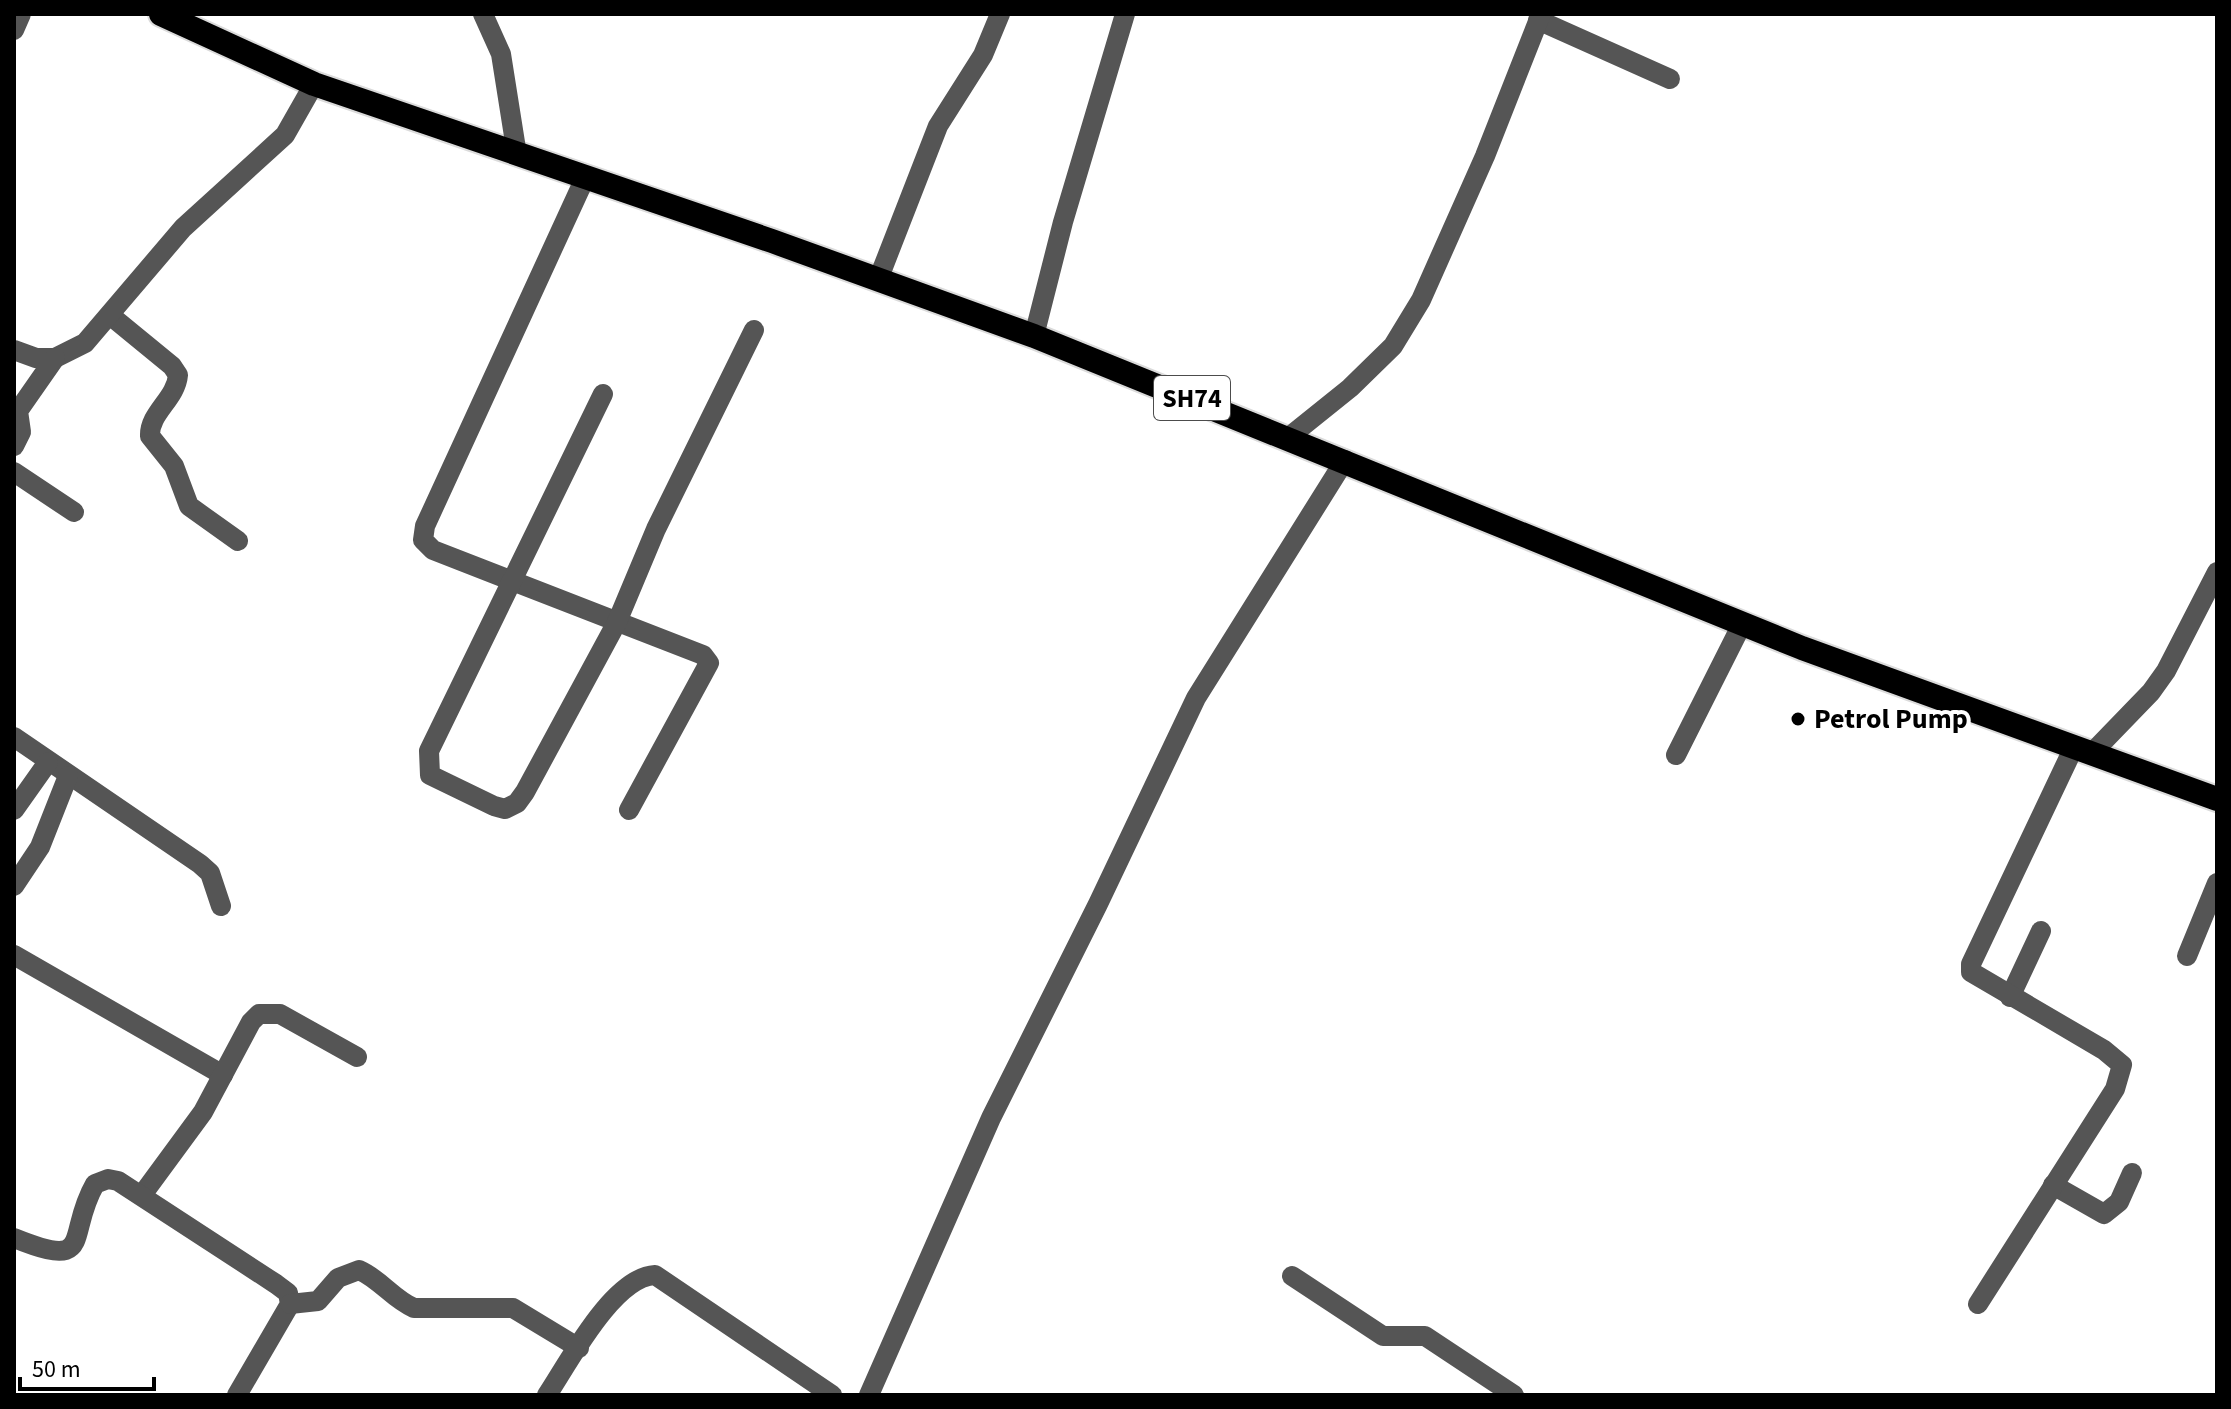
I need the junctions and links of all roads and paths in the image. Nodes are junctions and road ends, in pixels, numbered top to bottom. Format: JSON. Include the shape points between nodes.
{"nodes":[{"id":1,"x":21,"y":14,"type":"edge"},
{"id":2,"x":161,"y":14,"type":"edge"},
{"id":3,"x":483,"y":14,"type":"edge"},
{"id":4,"x":1000,"y":14,"type":"edge"},
{"id":5,"x":1125,"y":14,"type":"edge"},
{"id":6,"x":1540,"y":17,"type":"edge"},
{"id":7,"x":14,"y":30,"type":"edge"},
{"id":8,"x":1670,"y":79,"type":"dead end"},
{"id":9,"x":314,"y":84,"type":"junction"},
{"id":10,"x":517,"y":155,"type":"junction"},
{"id":11,"x":585,"y":178,"type":"junction"},
{"id":12,"x":878,"y":280,"type":"junction"},
{"id":13,"x":111,"y":316,"type":"junction"},
{"id":14,"x":754,"y":330,"type":"dead end"},
{"id":15,"x":1034,"y":336,"type":"junction"},
{"id":16,"x":14,"y":350,"type":"edge"},
{"id":17,"x":55,"y":358,"type":"junction"},
{"id":18,"x":603,"y":394,"type":"dead end"},
{"id":19,"x":1289,"y":437,"type":"junction"},
{"id":20,"x":14,"y":446,"type":"edge"},
{"id":21,"x":1345,"y":460,"type":"junction"},
{"id":22,"x":14,"y":472,"type":"edge"},
{"id":23,"x":74,"y":512,"type":"dead end"},
{"id":24,"x":238,"y":541,"type":"dead end"},
{"id":25,"x":2217,"y":572,"type":"edge"},
{"id":26,"x":513,"y":582,"type":"junction"},
{"id":27,"x":617,"y":622,"type":"junction"},
{"id":28,"x":1742,"y":624,"type":"junction"},
{"id":29,"x":14,"y":737,"type":"edge"},
{"id":30,"x":2083,"y":750,"type":"junction"},
{"id":31,"x":1676,"y":755,"type":"dead end"},
{"id":32,"x":48,"y":762,"type":"junction"},
{"id":33,"x":68,"y":776,"type":"junction"},
{"id":34,"x":2217,"y":799,"type":"edge"},
{"id":35,"x":14,"y":810,"type":"edge"},
{"id":36,"x":629,"y":810,"type":"dead end"},
{"id":37,"x":2217,"y":883,"type":"edge"},
{"id":38,"x":14,"y":886,"type":"edge"},
{"id":39,"x":221,"y":906,"type":"dead end"},
{"id":40,"x":2041,"y":931,"type":"dead end"},
{"id":41,"x":14,"y":955,"type":"edge"},
{"id":42,"x":2187,"y":956,"type":"dead end"},
{"id":43,"x":2010,"y":997,"type":"junction"},
{"id":44,"x":357,"y":1057,"type":"dead end"},
{"id":45,"x":223,"y":1075,"type":"junction"},
{"id":46,"x":2132,"y":1173,"type":"dead end"},
{"id":47,"x":2053,"y":1185,"type":"junction"},
{"id":48,"x":142,"y":1195,"type":"junction"},
{"id":49,"x":14,"y":1238,"type":"edge"},
{"id":50,"x":1292,"y":1276,"type":"dead end"},
{"id":51,"x":290,"y":1304,"type":"junction"},
{"id":52,"x":1978,"y":1304,"type":"dead end"},
{"id":53,"x":579,"y":1348,"type":"junction"},
{"id":54,"x":237,"y":1395,"type":"edge"},
{"id":55,"x":547,"y":1395,"type":"edge"},
{"id":56,"x":832,"y":1395,"type":"edge"},
{"id":57,"x":869,"y":1395,"type":"edge"},
{"id":58,"x":1514,"y":1395,"type":"edge"}],
"edges":[{"from":1,"to":7,"type":"street"},
{"from":2,"to":9,"type":"highway","number":"SH74"},
{"from":3,"to":10,"type":"street","via":[[501,54]]},
{"from":4,"to":12,"type":"street","via":[[983,55],[938,126]]},
{"from":5,"to":15,"type":"street"},
{"from":6,"to":8,"type":"street"},
{"from":6,"to":19,"type":"street","via":[[1421,300],[1393,346]]},
{"from":9,"to":10,"type":"highway","number":"SH74"},
{"from":9,"to":13,"type":"street","via":[[285,135],[183,228]]},
{"from":10,"to":11,"type":"highway","number":"SH74"},
{"from":11,"to":12,"type":"highway","number":"SH74"},
{"from":11,"to":26,"type":"street","via":[[425,526],[423,540],[433,550]]},
{"from":12,"to":15,"type":"highway","number":"SH74"},
{"from":13,"to":17,"type":"street","via":[[85,343]]},
{"from":13,"to":24,"type":"street","via":[[178,375],[173,396],[154,420],[150,436],[174,466],[189,506]]},
{"from":14,"to":27,"type":"street","via":[[656,529]]},
{"from":15,"to":19,"type":"highway","number":"SH74"},
{"from":16,"to":17,"type":"street"},
{"from":17,"to":20,"type":"street","via":[[18,411],[21,432]]},
{"from":18,"to":26,"type":"street"},
{"from":19,"to":21,"type":"highway","number":"SH74"},
{"from":21,"to":28,"type":"highway","number":"SH74"},
{"from":21,"to":57,"type":"street","via":[[1196,698],[991,1118]]},
{"from":22,"to":23,"type":"street"},
{"from":25,"to":30,"type":"street","via":[[2151,692]]},
{"from":26,"to":27,"type":"street"},
{"from":26,"to":27,"type":"street","via":[[434,739],[427,766],[439,781],[494,806],[505,809],[525,792]]},
{"from":27,"to":36,"type":"street","via":[[703,655],[709,663]]},
{"from":28,"to":30,"type":"highway","number":"SH74"},
{"from":28,"to":31,"type":"street"},
{"from":29,"to":32,"type":"street"},
{"from":30,"to":34,"type":"highway","number":"SH74"},
{"from":30,"to":43,"type":"street","via":[[1971,964],[1977,978]]},
{"from":32,"to":33,"type":"street"},
{"from":32,"to":35,"type":"street"},
{"from":33,"to":38,"type":"street","via":[[40,847]]},
{"from":33,"to":39,"type":"street","via":[[200,864],[210,873]]},
{"from":37,"to":42,"type":"street"},
{"from":40,"to":43,"type":"street"},
{"from":41,"to":45,"type":"street"},
{"from":43,"to":47,"type":"street","via":[[2122,1065],[2115,1089]]},
{"from":44,"to":45,"type":"street","via":[[280,1014],[267,1012],[251,1022]]},
{"from":45,"to":48,"type":"street","via":[[193,1127]]},
{"from":46,"to":47,"type":"street","via":[[2119,1202],[2104,1214]]},
{"from":47,"to":52,"type":"street"},
{"from":48,"to":49,"type":"street","via":[[118,1181],[95,1184],[69,1249],[57,1253]]},
{"from":48,"to":51,"type":"street","via":[[276,1284],[288,1293]]},
{"from":50,"to":58,"type":"street","via":[[1383,1336],[1425,1336]]},
{"from":51,"to":53,"type":"street","via":[[318,1301],[338,1278],[359,1270],[414,1308],[513,1308]]},
{"from":51,"to":54,"type":"street"},
{"from":53,"to":55,"type":"street"},
{"from":53,"to":56,"type":"street","via":[[627,1285],[655,1275]]}]}
